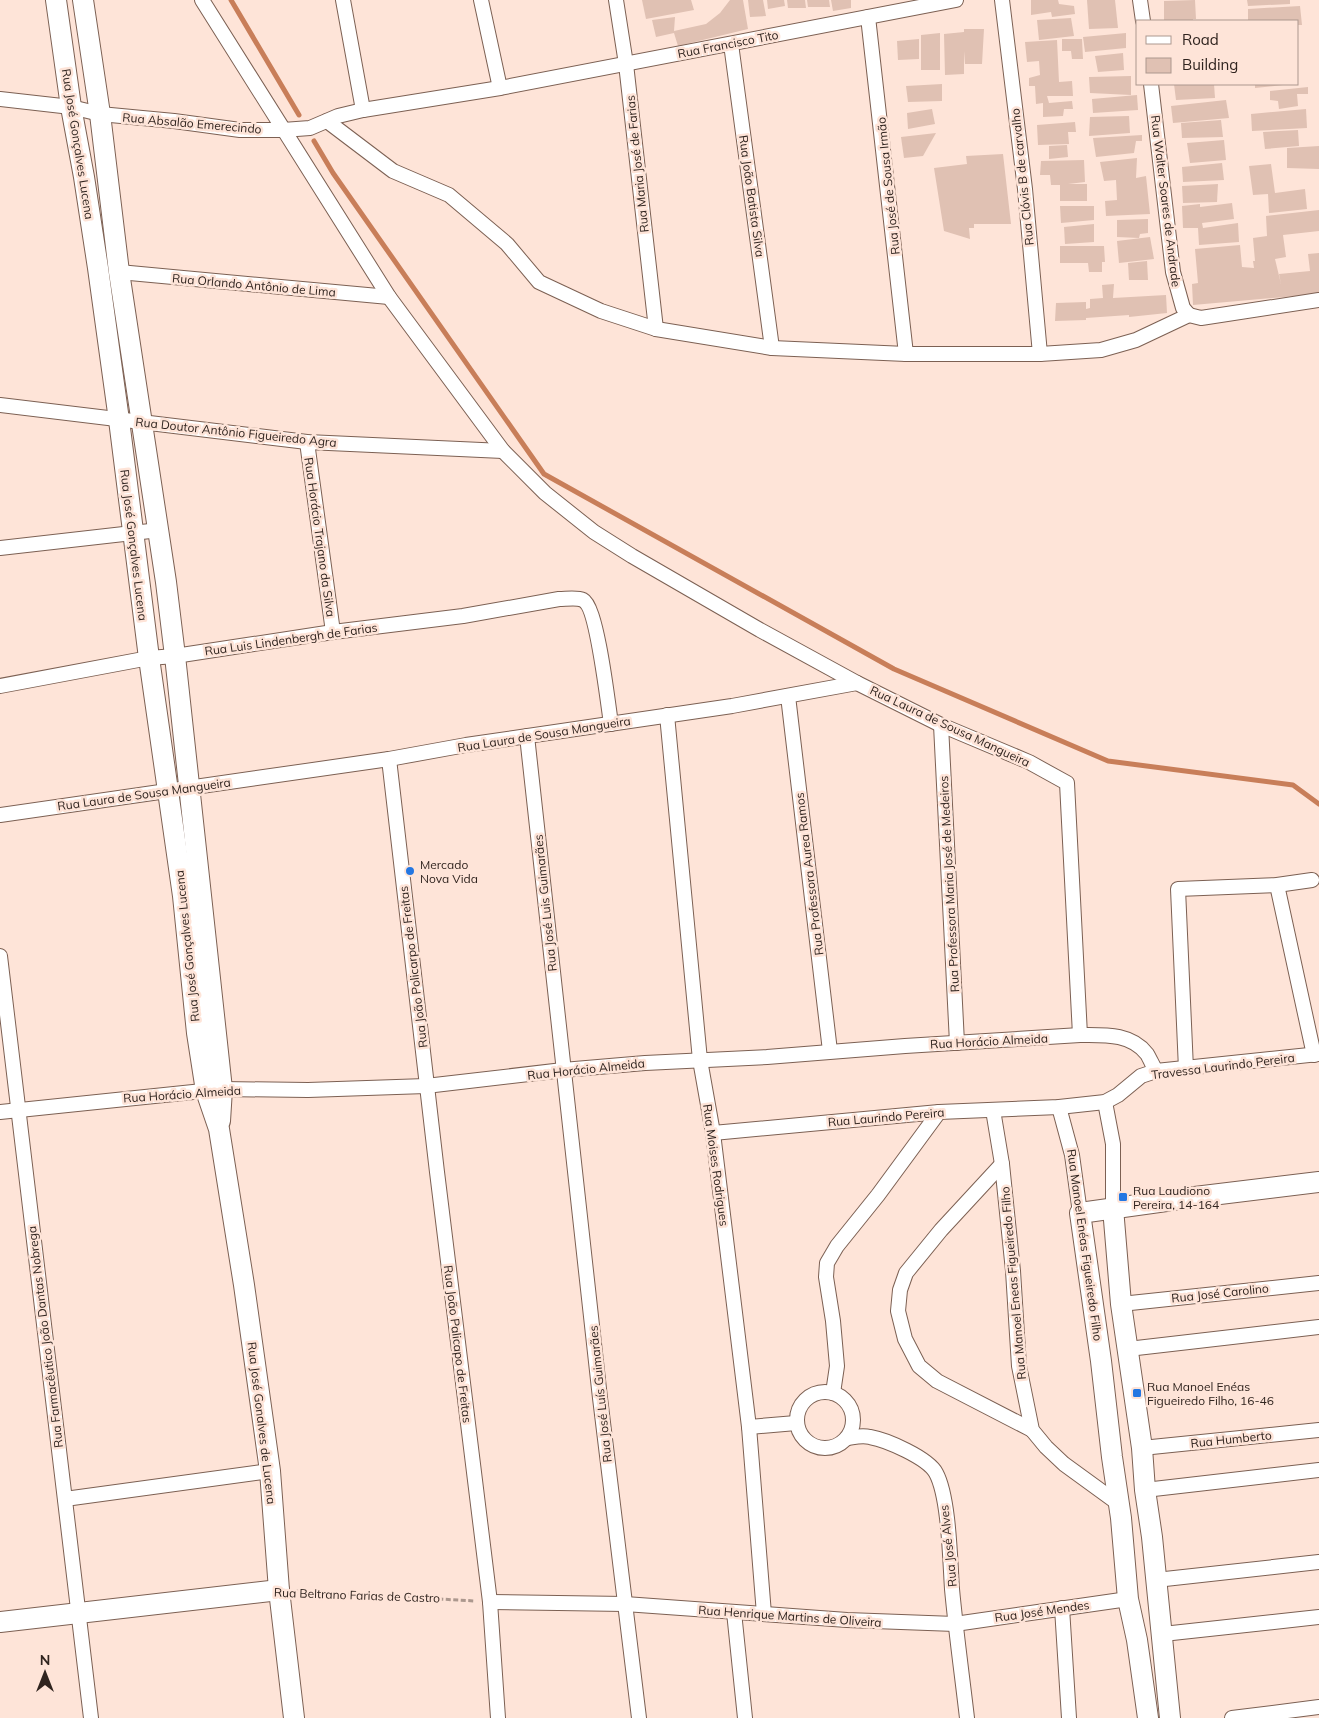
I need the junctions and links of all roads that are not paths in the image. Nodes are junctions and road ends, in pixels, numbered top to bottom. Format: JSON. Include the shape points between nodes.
{"nodes":[{"id":1,"x":56,"y":0,"type":"edge"},
{"id":2,"x":82,"y":0,"type":"edge"},
{"id":3,"x":202,"y":0,"type":"edge"},
{"id":4,"x":343,"y":0,"type":"edge"},
{"id":5,"x":481,"y":0,"type":"edge"},
{"id":6,"x":616,"y":0,"type":"edge"},
{"id":7,"x":956,"y":0,"type":"edge"},
{"id":8,"x":1002,"y":0,"type":"edge"},
{"id":9,"x":1140,"y":0,"type":"edge"},
{"id":10,"x":868,"y":17,"type":"junction"},
{"id":11,"x":1143,"y":20,"type":"edge"},
{"id":12,"x":731,"y":44,"type":"junction"},
{"id":13,"x":626,"y":64,"type":"junction"},
{"id":14,"x":1151,"y":85,"type":"edge"},
{"id":15,"x":500,"y":88,"type":"junction"},
{"id":16,"x":0,"y":99,"type":"edge"},
{"id":17,"x":71,"y":107,"type":"junction"},
{"id":18,"x":363,"y":110,"type":"junction"},
{"id":19,"x":100,"y":114,"type":"junction"},
{"id":20,"x":327,"y":121,"type":"junction"},
{"id":21,"x":284,"y":130,"type":"junction"},
{"id":22,"x":119,"y":272,"type":"junction"},
{"id":23,"x":389,"y":297,"type":"junction"},
{"id":24,"x":1319,"y":300,"type":"edge"},
{"id":25,"x":1189,"y":314,"type":"junction"},
{"id":26,"x":656,"y":329,"type":"junction"},
{"id":27,"x":772,"y":348,"type":"junction"},
{"id":28,"x":906,"y":354,"type":"junction"},
{"id":29,"x":1040,"y":354,"type":"junction"},
{"id":30,"x":0,"y":405,"type":"edge"},
{"id":31,"x":119,"y":420,"type":"junction"},
{"id":32,"x":143,"y":421,"type":"junction"},
{"id":33,"x":307,"y":442,"type":"junction"},
{"id":34,"x":503,"y":451,"type":"junction"},
{"id":35,"x":159,"y":530,"type":"junction"},
{"id":36,"x":132,"y":533,"type":"junction"},
{"id":37,"x":0,"y":548,"type":"edge"},
{"id":38,"x":332,"y":632,"type":"junction"},
{"id":39,"x":175,"y":656,"type":"junction"},
{"id":40,"x":149,"y":658,"type":"junction"},
{"id":41,"x":857,"y":683,"type":"junction"},
{"id":42,"x":0,"y":686,"type":"edge"},
{"id":43,"x":788,"y":696,"type":"junction"},
{"id":44,"x":667,"y":715,"type":"junction"},
{"id":45,"x":612,"y":724,"type":"junction"},
{"id":46,"x":941,"y":724,"type":"junction"},
{"id":47,"x":527,"y":736,"type":"junction"},
{"id":48,"x":389,"y":759,"type":"junction"},
{"id":49,"x":189,"y":788,"type":"junction"},
{"id":50,"x":168,"y":791,"type":"junction"},
{"id":51,"x":0,"y":815,"type":"edge"},
{"id":52,"x":1312,"y":880,"type":"dead end"},
{"id":53,"x":1277,"y":885,"type":"junction"},
{"id":54,"x":0,"y":956,"type":"edge"},
{"id":55,"x":1080,"y":1035,"type":"junction"},
{"id":56,"x":957,"y":1043,"type":"junction"},
{"id":57,"x":830,"y":1051,"type":"junction"},
{"id":58,"x":1316,"y":1054,"type":"edge"},
{"id":59,"x":700,"y":1060,"type":"junction"},
{"id":60,"x":1186,"y":1069,"type":"junction"},
{"id":61,"x":563,"y":1070,"type":"junction"},
{"id":62,"x":1156,"y":1071,"type":"junction"},
{"id":63,"x":426,"y":1086,"type":"junction"},
{"id":64,"x":214,"y":1090,"type":"junction"},
{"id":65,"x":1105,"y":1102,"type":"junction"},
{"id":66,"x":1059,"y":1107,"type":"junction"},
{"id":67,"x":17,"y":1110,"type":"junction"},
{"id":68,"x":993,"y":1110,"type":"junction"},
{"id":69,"x":0,"y":1112,"type":"edge"},
{"id":70,"x":939,"y":1112,"type":"junction"},
{"id":71,"x":713,"y":1133,"type":"junction"},
{"id":72,"x":1002,"y":1164,"type":"junction"},
{"id":73,"x":1319,"y":1182,"type":"edge"},
{"id":74,"x":1113,"y":1208,"type":"junction"},
{"id":75,"x":1080,"y":1214,"type":"junction"},
{"id":76,"x":1319,"y":1282,"type":"edge"},
{"id":77,"x":1121,"y":1304,"type":"junction"},
{"id":78,"x":1319,"y":1327,"type":"edge"},
{"id":79,"x":1128,"y":1349,"type":"junction"},
{"id":80,"x":833,"y":1393,"type":"junction"},
{"id":81,"x":796,"y":1423,"type":"junction"},
{"id":82,"x":749,"y":1427,"type":"junction"},
{"id":83,"x":1032,"y":1430,"type":"junction"},
{"id":84,"x":1319,"y":1430,"type":"edge"},
{"id":85,"x":847,"y":1438,"type":"junction"},
{"id":86,"x":1142,"y":1448,"type":"junction"},
{"id":87,"x":1319,"y":1470,"type":"edge"},
{"id":88,"x":270,"y":1471,"type":"junction"},
{"id":89,"x":1145,"y":1490,"type":"junction"},
{"id":90,"x":65,"y":1498,"type":"junction"},
{"id":91,"x":1119,"y":1504,"type":"junction"},
{"id":92,"x":1319,"y":1562,"type":"edge"},
{"id":93,"x":1156,"y":1580,"type":"junction"},
{"id":94,"x":279,"y":1590,"type":"junction"},
{"id":95,"x":1128,"y":1599,"type":"junction"},
{"id":96,"x":490,"y":1602,"type":"junction"},
{"id":97,"x":625,"y":1604,"type":"junction"},
{"id":98,"x":1062,"y":1608,"type":"junction"},
{"id":99,"x":734,"y":1612,"type":"junction"},
{"id":100,"x":79,"y":1613,"type":"junction"},
{"id":101,"x":764,"y":1614,"type":"junction"},
{"id":102,"x":1319,"y":1617,"type":"edge"},
{"id":103,"x":0,"y":1622,"type":"edge"},
{"id":104,"x":956,"y":1624,"type":"junction"},
{"id":105,"x":1163,"y":1634,"type":"junction"},
{"id":106,"x":1319,"y":1707,"type":"edge"},
{"id":107,"x":90,"y":1718,"type":"edge"},
{"id":108,"x":294,"y":1718,"type":"edge"},
{"id":109,"x":498,"y":1718,"type":"edge"},
{"id":110,"x":639,"y":1718,"type":"edge"},
{"id":111,"x":745,"y":1718,"type":"edge"},
{"id":112,"x":967,"y":1718,"type":"edge"},
{"id":113,"x":1069,"y":1718,"type":"edge"},
{"id":114,"x":1148,"y":1718,"type":"edge"},
{"id":115,"x":1170,"y":1718,"type":"edge"},
{"id":116,"x":1232,"y":1718,"type":"edge"}],
"edges":[{"from":1,"to":17,"type":"street","name":"Rua José Gonçalves Lucena"},
{"from":2,"to":19,"type":"street","name":"Rua José Gonçalves Lucena"},
{"from":3,"to":21,"type":"street"},
{"from":4,"to":18,"type":"street"},
{"from":5,"to":15,"type":"street"},
{"from":6,"to":13,"type":"street","name":"Rua Maria José de Farias"},
{"from":7,"to":10,"type":"street","name":"Rua Francisco Tito"},
{"from":8,"to":29,"type":"street","name":"Rua Clóvis B de carvalho","via":[[1025,189]]},
{"from":9,"to":11,"type":"street"},
{"from":10,"to":12,"type":"street","name":"Rua Francisco Tito"},
{"from":10,"to":28,"type":"street","name":"Rua José de Sousa Irmão"},
{"from":12,"to":13,"type":"street","name":"Rua Francisco Tito"},
{"from":12,"to":27,"type":"street","name":"Rua João Batista Silva"},
{"from":13,"to":15,"type":"street","name":"Rua Francisco Tito"},
{"from":13,"to":26,"type":"street","name":"Rua Maria José de Farias"},
{"from":14,"to":25,"type":"street","name":"Rua Walter Soares de Andrade","via":[[1173,272],[1183,308]]},
{"from":15,"to":18,"type":"street","name":"Rua Absalão Emerecindo"},
{"from":16,"to":17,"type":"street","name":"Rua Absalão Emerecindo"},
{"from":17,"to":19,"type":"street","name":"Rua Absalão Emerecindo"},
{"from":17,"to":31,"type":"street","name":"Rua José Gonçalves Lucena"},
{"from":18,"to":20,"type":"street","name":"Rua Absalão Emerecindo"},
{"from":19,"to":21,"type":"street","name":"Rua Absalão Emerecindo","via":[[240,130]]},
{"from":19,"to":22,"type":"street","name":"Rua José Gonçalves Lucena"},
{"from":20,"to":21,"type":"street","name":"Rua Absalão Emerecindo","via":[[310,128]]},
{"from":20,"to":26,"type":"street","via":[[393,171],[450,195],[507,244],[539,282],[601,311]]},
{"from":21,"to":23,"type":"street"},
{"from":22,"to":23,"type":"street","name":"Rua Orlando Antônio de Lima"},
{"from":22,"to":32,"type":"street","name":"Rua José Gonçalves Lucena"},
{"from":23,"to":34,"type":"street"},
{"from":24,"to":25,"type":"street","via":[[1201,318]]},
{"from":25,"to":29,"type":"street","via":[[1136,340],[1110,348]]},
{"from":26,"to":27,"type":"street"},
{"from":27,"to":28,"type":"street"},
{"from":28,"to":29,"type":"street"},
{"from":30,"to":31,"type":"street","name":"Rua Doutor Antônio Figueiredo Agra"},
{"from":31,"to":32,"type":"street","name":"Rua Doutor Antônio Figueiredo Agra"},
{"from":31,"to":36,"type":"street","name":"Rua José Gonçalves Lucena"},
{"from":32,"to":33,"type":"street","name":"Rua Doutor Antônio Figueiredo Agra"},
{"from":32,"to":35,"type":"street","name":"Rua José Gonçalves Lucena"},
{"from":33,"to":34,"type":"street","name":"Rua Doutor Antônio Figueiredo Agra"},
{"from":33,"to":38,"type":"street","name":"Rua Horácio Trajano da Silva"},
{"from":34,"to":41,"type":"street","via":[[545,492],[594,532]]},
{"from":35,"to":36,"type":"street"},
{"from":35,"to":39,"type":"street","name":"Rua José Gonçalves Lucena"},
{"from":36,"to":37,"type":"street"},
{"from":36,"to":40,"type":"street","name":"Rua José Gonçalves Lucena"},
{"from":38,"to":39,"type":"street","name":"Rua Luis Lindenbergh de Farias"},
{"from":38,"to":45,"type":"street","name":"Rua Luis Lindenbergh de Farias","via":[[463,616],[559,599],[582,600],[589,606],[595,626]]},
{"from":39,"to":40,"type":"street","name":"Rua Luis Lindenbergh de Farias"},
{"from":39,"to":49,"type":"street","name":"Rua José Gonçalves Lucena"},
{"from":40,"to":42,"type":"street","name":"Rua Luis Lindenbergh de Farias"},
{"from":40,"to":50,"type":"street","name":"Rua José Gonçalves Lucena"},
{"from":41,"to":43,"type":"street","name":"Rua Laura de Sousa Mangueira"},
{"from":41,"to":46,"type":"street","name":"Rua Laura de Sousa Mangueira"},
{"from":43,"to":44,"type":"street","name":"Rua Laura de Sousa Mangueira"},
{"from":43,"to":57,"type":"street","name":"Rua Professora Aurea Ramos"},
{"from":44,"to":45,"type":"street","name":"Rua Laura de Sousa Mangueira"},
{"from":44,"to":59,"type":"street","name":"Rua Moises Rodrigues"},
{"from":45,"to":47,"type":"street","name":"Rua Laura de Sousa Mangueira"},
{"from":46,"to":55,"type":"street","name":"Rua Laura de Sousa Mangueira","via":[[1067,782]]},
{"from":46,"to":56,"type":"street","name":"Rua Professora Maria José de Medeiros"},
{"from":47,"to":48,"type":"street","name":"Rua Laura de Sousa Mangueira"},
{"from":47,"to":61,"type":"street","name":"Rua José Luis Guimarães"},
{"from":48,"to":49,"type":"street","name":"Rua Laura de Sousa Mangueira"},
{"from":48,"to":63,"type":"street","name":"Rua João Policarpo de Freitas"},
{"from":49,"to":50,"type":"street","name":"Rua Laura de Sousa Mangueira"},
{"from":49,"to":64,"type":"street","name":"Rua José Gonçalves Lucena"},
{"from":50,"to":51,"type":"street","name":"Rua Laura de Sousa Mangueira"},
{"from":50,"to":64,"type":"street","name":"Rua José Gonçalves Lucena","via":[[197,1033]]},
{"from":52,"to":53,"type":"street"},
{"from":53,"to":58,"type":"street"},
{"from":53,"to":60,"type":"street","via":[[1178,889]]},
{"from":54,"to":67,"type":"street","name":"Rua Farmacêutico João Dantas Nobrega"},
{"from":55,"to":56,"type":"street","name":"Rua Horácio Almeida"},
{"from":55,"to":62,"type":"street","name":"Rua Horácio Almeida","via":[[1130,1040],[1147,1054]]},
{"from":56,"to":57,"type":"street","name":"Rua Horácio Almeida"},
{"from":57,"to":59,"type":"street","name":"Rua Horácio Almeida"},
{"from":58,"to":60,"type":"street","name":"Travessa Laurindo Pereira"},
{"from":59,"to":61,"type":"street","name":"Rua Horácio Almeida"},
{"from":59,"to":71,"type":"street","name":"Rua Moises Rodrigues"},
{"from":60,"to":62,"type":"street","name":"Travessa Laurindo Pereira"},
{"from":61,"to":63,"type":"street","name":"Rua Horácio Almeida"},
{"from":61,"to":97,"type":"street","name":"Rua José Luís Guimarães"},
{"from":62,"to":65,"type":"street","name":"Travessa Laurindo Pereira","via":[[1141,1076]]},
{"from":63,"to":64,"type":"street","name":"Rua Horácio Almeida"},
{"from":63,"to":96,"type":"street","name":"Rua João Palicapo de Freitas"},
{"from":64,"to":67,"type":"street","name":"Rua Horácio Almeida"},
{"from":64,"to":88,"type":"street","name":"Rua José Gonalves de Lucena"},
{"from":65,"to":66,"type":"street"},
{"from":65,"to":74,"type":"street","via":[[1114,1144]]},
{"from":66,"to":68,"type":"street","name":"Rua Laurindo Pereira"},
{"from":66,"to":75,"type":"street","name":"Rua Manoel Enéas Figueiredo Filho","via":[[1072,1155]]},
{"from":67,"to":69,"type":"street","name":"Rua Horácio Almeida"},
{"from":67,"to":90,"type":"street","name":"Rua Farmacêutico João Dantas Nobrega"},
{"from":68,"to":70,"type":"street","name":"Rua Laurindo Pereira"},
{"from":68,"to":72,"type":"street","name":"Rua Manoel Eneas Figueiredo Filho"},
{"from":70,"to":71,"type":"street","name":"Rua Laurindo Pereira"},
{"from":70,"to":80,"type":"street","via":[[827,1263],[837,1366]]},
{"from":71,"to":82,"type":"street","name":"Rua Moises Rodrigues"},
{"from":72,"to":83,"type":"street","name":"Rua Manoel Eneas Figueiredo Filho","via":[[1019,1366]]},
{"from":72,"to":83,"type":"street","via":[[906,1273],[898,1311],[905,1339],[919,1366],[937,1381]]},
{"from":73,"to":74,"type":"street"},
{"from":74,"to":75,"type":"street"},
{"from":74,"to":77,"type":"street"},
{"from":75,"to":91,"type":"street","name":"Rua Manoel Enéas Figueiredo Filho","via":[[1092,1284]]},
{"from":76,"to":77,"type":"street","name":"Rua José Carolino"},
{"from":77,"to":79,"type":"street"},
{"from":78,"to":79,"type":"street"},
{"from":79,"to":86,"type":"street"},
{"from":80,"to":81,"type":"street","via":[[811,1395],[802,1402]]},
{"from":80,"to":85,"type":"street","via":[[850,1406],[853,1428]]},
{"from":81,"to":82,"type":"street"},
{"from":81,"to":85,"type":"street","via":[[800,1434],[817,1448],[828,1449]]},
{"from":82,"to":101,"type":"street","name":"Rua Moises Rodrigues"},
{"from":83,"to":91,"type":"street","name":"Rua Manoel Eneas Figueiredo Filho","via":[[1064,1464]]},
{"from":84,"to":86,"type":"street","name":"Rua Humberto"},
{"from":85,"to":104,"type":"street","name":"Rua José Alves","via":[[872,1437],[919,1457],[935,1472],[945,1504]]},
{"from":86,"to":89,"type":"street"},
{"from":87,"to":89,"type":"street"},
{"from":88,"to":90,"type":"street"},
{"from":88,"to":94,"type":"street","name":"Rua José Gonalves de Lucena"},
{"from":89,"to":93,"type":"street"},
{"from":90,"to":100,"type":"street","name":"Rua Farmacêutico João Dantas Nobrega"},
{"from":91,"to":95,"type":"street","name":"Rua Manoel Enéas Figueiredo Filho"},
{"from":92,"to":93,"type":"street"},
{"from":93,"to":105,"type":"street"},
{"from":94,"to":100,"type":"street","name":"Rua Beltrano Farias de Castro"},
{"from":94,"to":108,"type":"street","name":"Rua José Gonalves de Lucena"},
{"from":95,"to":98,"type":"street","name":"Rua José Mendes"},
{"from":95,"to":114,"type":"street","name":"Rua Manoel Enéas Figueiredo Filho"},
{"from":96,"to":97,"type":"street"},
{"from":96,"to":109,"type":"street","name":"Rua João Palicapo de Freitas"},
{"from":97,"to":99,"type":"street","name":"Rua Henrique Martins de Oliveira"},
{"from":97,"to":110,"type":"street","name":"Rua José Luís Guimarães"},
{"from":98,"to":104,"type":"street","name":"Rua José Mendes"},
{"from":98,"to":113,"type":"street"},
{"from":99,"to":101,"type":"street","name":"Rua Henrique Martins de Oliveira"},
{"from":99,"to":111,"type":"street"},
{"from":100,"to":103,"type":"street","name":"Rua Beltrano Farias de Castro"},
{"from":100,"to":107,"type":"street","name":"Rua Farmacêutico João Dantas Nobrega"},
{"from":101,"to":104,"type":"street","name":"Rua Henrique Martins de Oliveira"},
{"from":102,"to":105,"type":"street"},
{"from":104,"to":112,"type":"street","name":"Rua José Alves"},
{"from":105,"to":115,"type":"street"},
{"from":106,"to":116,"type":"street"}]}
